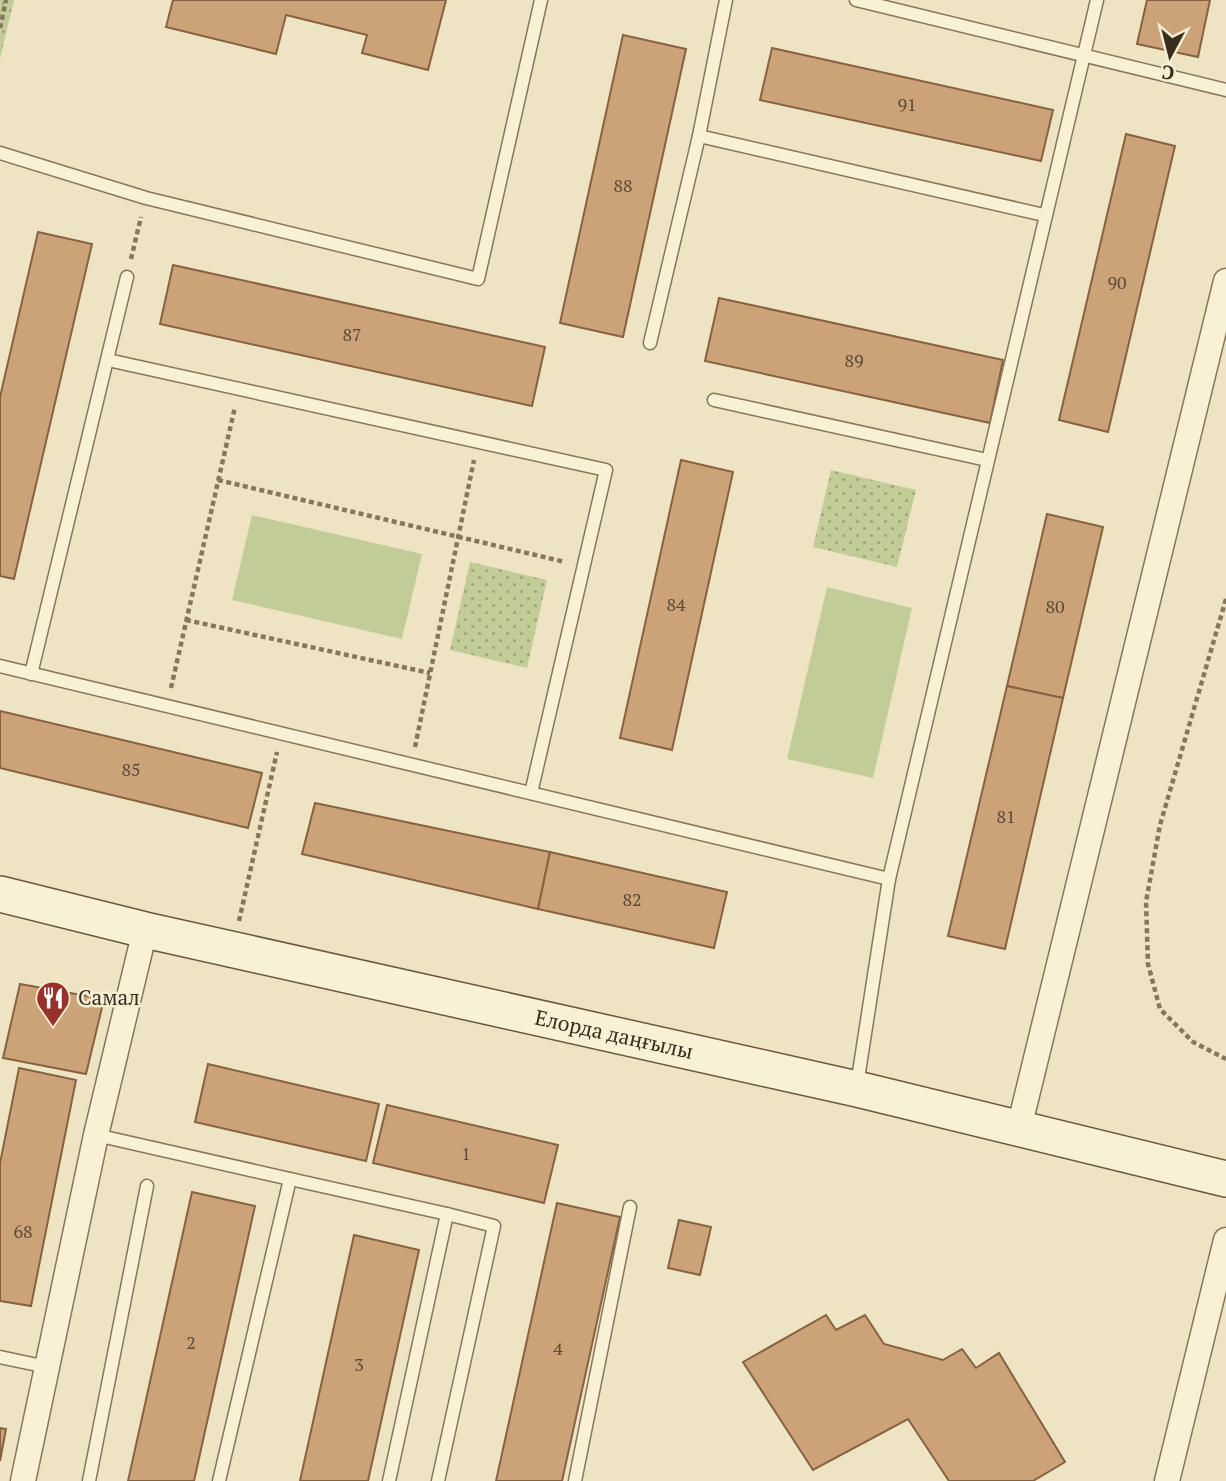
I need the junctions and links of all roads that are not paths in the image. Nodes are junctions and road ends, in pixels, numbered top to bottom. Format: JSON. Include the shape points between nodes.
{"nodes":[{"id":1,"x":541,"y":0,"type":"edge"},
{"id":2,"x":726,"y":0,"type":"edge"},
{"id":3,"x":856,"y":0,"type":"edge"},
{"id":4,"x":1097,"y":0,"type":"edge"},
{"id":5,"x":1085,"y":55,"type":"junction"},
{"id":6,"x":1226,"y":90,"type":"edge"},
{"id":7,"x":699,"y":136,"type":"junction"},
{"id":8,"x":0,"y":153,"type":"edge"},
{"id":9,"x":1044,"y":215,"type":"junction"},
{"id":10,"x":127,"y":277,"type":"road end"},
{"id":11,"x":1226,"y":281,"type":"edge"},
{"id":12,"x":650,"y":343,"type":"dead end"},
{"id":13,"x":108,"y":360,"type":"junction"},
{"id":14,"x":714,"y":400,"type":"dead end"},
{"id":15,"x":987,"y":460,"type":"junction"},
{"id":16,"x":0,"y":666,"type":"edge"},
{"id":17,"x":31,"y":674,"type":"junction"},
{"id":18,"x":531,"y":793,"type":"junction"},
{"id":19,"x":889,"y":879,"type":"junction"},
{"id":20,"x":1,"y":898,"type":"edge"},
{"id":21,"x":145,"y":930,"type":"junction"},
{"id":22,"x":857,"y":1089,"type":"junction"},
{"id":23,"x":1019,"y":1128,"type":"junction"},
{"id":24,"x":96,"y":1135,"type":"junction"},
{"id":25,"x":289,"y":1179,"type":"junction"},
{"id":26,"x":1226,"y":1179,"type":"edge"},
{"id":27,"x":148,"y":1186,"type":"dead end"},
{"id":28,"x":630,"y":1207,"type":"dead end"},
{"id":29,"x":447,"y":1214,"type":"junction"},
{"id":30,"x":1226,"y":1240,"type":"edge"},
{"id":31,"x":0,"y":1357,"type":"edge"},
{"id":32,"x":47,"y":1367,"type":"junction"},
{"id":33,"x":23,"y":1481,"type":"edge"},
{"id":34,"x":89,"y":1481,"type":"edge"},
{"id":35,"x":219,"y":1481,"type":"edge"},
{"id":36,"x":388,"y":1481,"type":"edge"},
{"id":37,"x":438,"y":1481,"type":"edge"},
{"id":38,"x":575,"y":1481,"type":"edge"},
{"id":39,"x":1167,"y":1481,"type":"edge"}],
"edges":[{"from":1,"to":8,"type":"lane","via":[[478,279],[146,198]]},
{"from":2,"to":7,"type":"lane"},
{"from":3,"to":5,"type":"lane"},
{"from":4,"to":5,"type":"lane"},
{"from":5,"to":6,"type":"lane"},
{"from":5,"to":9,"type":"lane"},
{"from":7,"to":9,"type":"lane"},
{"from":7,"to":12,"type":"lane"},
{"from":9,"to":15,"type":"lane"},
{"from":10,"to":13,"type":"lane"},
{"from":11,"to":23,"type":"street"},
{"from":13,"to":17,"type":"lane"},
{"from":13,"to":18,"type":"lane","via":[[606,470]]},
{"from":14,"to":15,"type":"lane"},
{"from":15,"to":19,"type":"lane"},
{"from":16,"to":17,"type":"lane"},
{"from":17,"to":18,"type":"lane"},
{"from":18,"to":19,"type":"lane"},
{"from":19,"to":22,"type":"lane"},
{"from":20,"to":21,"type":"street","name":"Елорда даңғылы"},
{"from":21,"to":22,"type":"street","name":"Елорда даңғылы"},
{"from":21,"to":24,"type":"street"},
{"from":22,"to":23,"type":"street","name":"Елорда даңғылы"},
{"from":23,"to":26,"type":"street","name":"Елорда даңғылы"},
{"from":24,"to":25,"type":"lane"},
{"from":24,"to":32,"type":"street"},
{"from":25,"to":29,"type":"lane"},
{"from":25,"to":35,"type":"lane"},
{"from":27,"to":34,"type":"lane"},
{"from":28,"to":38,"type":"lane"},
{"from":29,"to":36,"type":"lane"},
{"from":29,"to":37,"type":"lane","via":[[494,1226]]},
{"from":30,"to":39,"type":"street"},
{"from":31,"to":32,"type":"lane"},
{"from":32,"to":33,"type":"street"}]}
